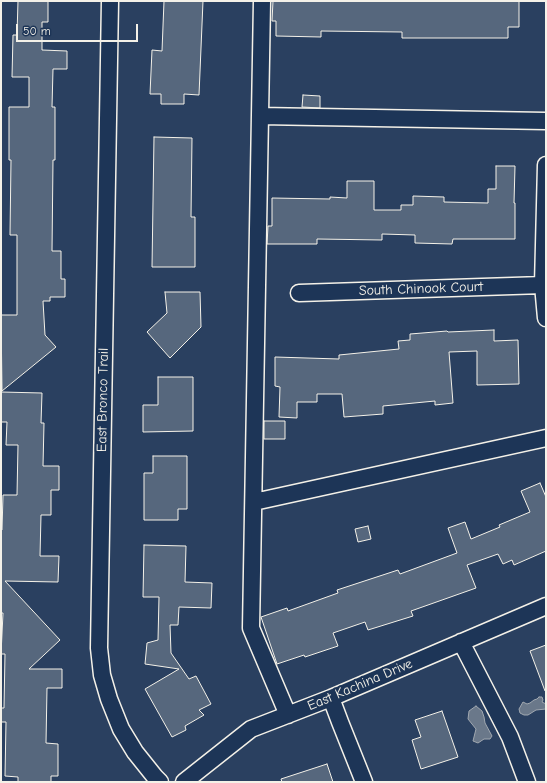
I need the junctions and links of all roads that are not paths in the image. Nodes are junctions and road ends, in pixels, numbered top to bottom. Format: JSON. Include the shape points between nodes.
{"nodes":[{"id":1,"x":110,"y":1,"type":"edge"},
{"id":2,"x":262,"y":1,"type":"edge"},
{"id":3,"x":260,"y":116,"type":"junction"},
{"id":4,"x":546,"y":121,"type":"edge"},
{"id":5,"x":546,"y":165,"type":"edge"},
{"id":6,"x":543,"y":285,"type":"junction"},
{"id":7,"x":299,"y":293,"type":"dead end"},
{"id":8,"x":546,"y":318,"type":"edge"},
{"id":9,"x":546,"y":438,"type":"edge"},
{"id":10,"x":254,"y":502,"type":"junction"},
{"id":11,"x":546,"y":606,"type":"edge"},
{"id":12,"x":461,"y":642,"type":"junction"},
{"id":13,"x":331,"y":698,"type":"junction"},
{"id":14,"x":288,"y":715,"type":"junction"},
{"id":15,"x":160,"y":782,"type":"edge"},
{"id":16,"x":184,"y":782,"type":"edge"},
{"id":17,"x":364,"y":782,"type":"edge"},
{"id":18,"x":527,"y":782,"type":"edge"}],
"edges":[{"from":1,"to":15,"type":"street","name":"East Bronco Trail","via":[[100,648],[102,675],[121,729],[135,752]]},
{"from":2,"to":3,"type":"street"},
{"from":3,"to":4,"type":"street"},
{"from":3,"to":10,"type":"street"},
{"from":5,"to":6,"type":"street"},
{"from":6,"to":7,"type":"street","name":"South Chinook Court"},
{"from":6,"to":8,"type":"street"},
{"from":9,"to":10,"type":"street"},
{"from":10,"to":14,"type":"street","via":[[251,628]]},
{"from":11,"to":12,"type":"street","name":"East Kachina Drive"},
{"from":12,"to":13,"type":"street","name":"East Kachina Drive"},
{"from":12,"to":18,"type":"street","via":[[510,737]]},
{"from":13,"to":14,"type":"street","name":"East Kachina Drive"},
{"from":13,"to":17,"type":"street"},
{"from":14,"to":16,"type":"street","name":"East Kachina Drive","via":[[251,729]]}]}
